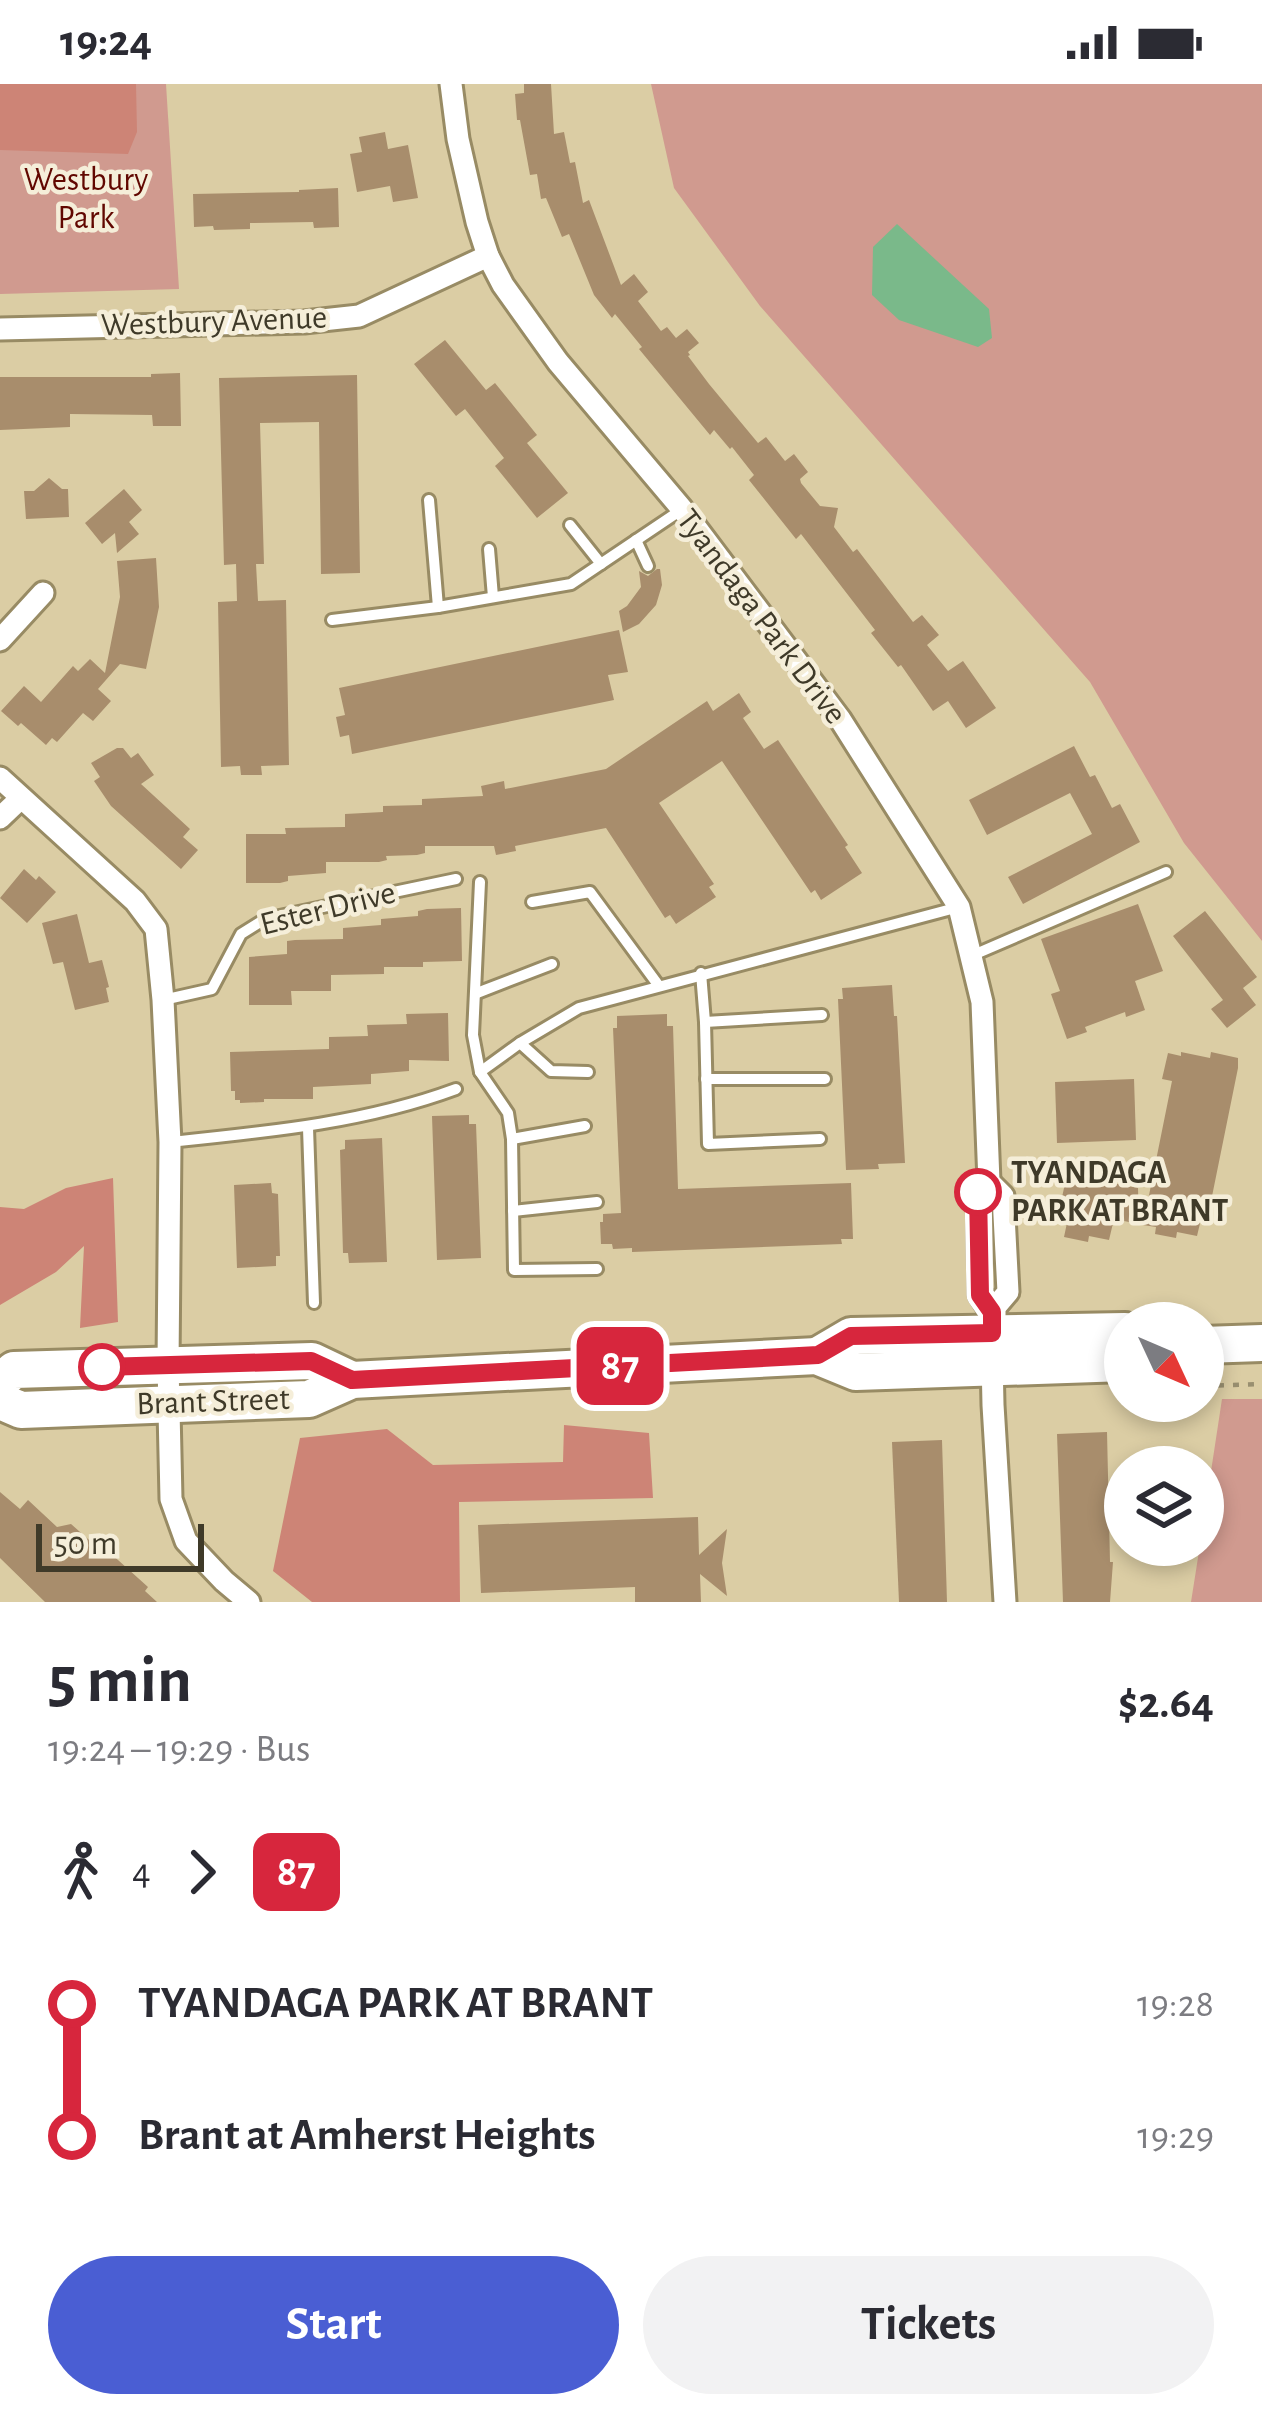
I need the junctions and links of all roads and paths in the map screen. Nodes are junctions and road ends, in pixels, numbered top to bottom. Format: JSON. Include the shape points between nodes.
{"nodes":[{"id":1,"x":451,"y":84,"type":"edge"},
{"id":2,"x":488,"y":256,"type":"junction"},
{"id":3,"x":0,"y":329,"type":"edge"},
{"id":4,"x":429,"y":500,"type":"dead end"},
{"id":5,"x":682,"y":509,"type":"junction"},
{"id":6,"x":570,"y":525,"type":"dead end"},
{"id":7,"x":636,"y":540,"type":"junction"},
{"id":8,"x":489,"y":548,"type":"dead end"},
{"id":9,"x":601,"y":563,"type":"junction"},
{"id":10,"x":648,"y":566,"type":"dead end"},
{"id":11,"x":43,"y":593,"type":"dead end"},
{"id":12,"x":493,"y":597,"type":"junction"},
{"id":13,"x":438,"y":607,"type":"junction"},
{"id":14,"x":332,"y":620,"type":"dead end"},
{"id":15,"x":0,"y":640,"type":"edge"},
{"id":16,"x":0,"y":778,"type":"edge"},
{"id":17,"x":21,"y":797,"type":"junction"},
{"id":18,"x":0,"y":818,"type":"edge"},
{"id":19,"x":1166,"y":872,"type":"dead end"},
{"id":20,"x":456,"y":879,"type":"dead end"},
{"id":21,"x":480,"y":882,"type":"dead end"},
{"id":22,"x":532,"y":902,"type":"dead end"},
{"id":23,"x":959,"y":907,"type":"junction"},
{"id":24,"x":971,"y":956,"type":"junction"},
{"id":25,"x":552,"y":964,"type":"dead end"},
{"id":26,"x":701,"y":974,"type":"junction"},
{"id":27,"x":659,"y":986,"type":"junction"},
{"id":28,"x":477,"y":993,"type":"junction"},
{"id":29,"x":164,"y":1000,"type":"junction"},
{"id":30,"x":822,"y":1016,"type":"dead end"},
{"id":31,"x":705,"y":1022,"type":"junction"},
{"id":32,"x":520,"y":1043,"type":"junction"},
{"id":33,"x":479,"y":1072,"type":"junction"},
{"id":34,"x":588,"y":1072,"type":"dead end"},
{"id":35,"x":706,"y":1078,"type":"junction"},
{"id":36,"x":825,"y":1079,"type":"dead end"},
{"id":37,"x":456,"y":1089,"type":"dead end"},
{"id":38,"x":585,"y":1126,"type":"dead end"},
{"id":39,"x":308,"y":1128,"type":"junction"},
{"id":40,"x":820,"y":1138,"type":"dead end"},
{"id":41,"x":512,"y":1139,"type":"junction"},
{"id":42,"x":170,"y":1142,"type":"junction"},
{"id":43,"x":597,"y":1202,"type":"dead end"},
{"id":44,"x":513,"y":1211,"type":"junction"},
{"id":45,"x":597,"y":1269,"type":"dead end"},
{"id":46,"x":314,"y":1303,"type":"dead end"},
{"id":47,"x":1104,"y":1332,"type":"edge"},
{"id":48,"x":993,"y":1338,"type":"junction"},
{"id":49,"x":1262,"y":1343,"type":"edge"},
{"id":50,"x":1224,"y":1344,"type":"edge"},
{"id":51,"x":1104,"y":1360,"type":"edge"},
{"id":52,"x":168,"y":1365,"type":"junction"},
{"id":53,"x":352,"y":1380,"type":"junction"},
{"id":54,"x":0,"y":1382,"type":"edge"},
{"id":55,"x":1262,"y":1384,"type":"edge"},
{"id":56,"x":1224,"y":1385,"type":"edge"},
{"id":57,"x":0,"y":1402,"type":"edge"},
{"id":58,"x":169,"y":1403,"type":"junction"},
{"id":59,"x":249,"y":1602,"type":"edge"},
{"id":60,"x":1005,"y":1602,"type":"edge"}],
"edges":[{"from":1,"to":2,"type":"street","name":"Tyandaga Park Drive"},
{"from":2,"to":3,"type":"street","name":"Westbury Avenue","via":[[359,316]]},
{"from":2,"to":5,"type":"street","name":"Tyandaga Park Drive","via":[[558,362]]},
{"from":4,"to":13,"type":"lane"},
{"from":5,"to":7,"type":"lane"},
{"from":5,"to":23,"type":"street","name":"Tyandaga Park Drive","via":[[840,719]]},
{"from":6,"to":9,"type":"lane"},
{"from":7,"to":9,"type":"lane"},
{"from":7,"to":10,"type":"lane"},
{"from":8,"to":12,"type":"lane"},
{"from":9,"to":12,"type":"lane","via":[[571,584]]},
{"from":11,"to":15,"type":"street"},
{"from":12,"to":13,"type":"lane"},
{"from":13,"to":14,"type":"lane"},
{"from":16,"to":17,"type":"street"},
{"from":17,"to":18,"type":"street"},
{"from":17,"to":29,"type":"street","via":[[156,928]]},
{"from":19,"to":24,"type":"lane"},
{"from":20,"to":29,"type":"lane","name":"Ester Drive","via":[[266,919],[241,934],[212,989]]},
{"from":21,"to":28,"type":"lane"},
{"from":22,"to":27,"type":"lane","via":[[590,892]]},
{"from":23,"to":24,"type":"street","name":"Tyandaga Park Drive"},
{"from":23,"to":26,"type":"lane"},
{"from":24,"to":48,"type":"street","name":"Tyandaga Park Drive","via":[[982,1002],[988,1182],[1003,1196],[1008,1292]]},
{"from":25,"to":28,"type":"lane"},
{"from":26,"to":27,"type":"lane"},
{"from":26,"to":31,"type":"lane"},
{"from":27,"to":32,"type":"lane","via":[[579,1008]]},
{"from":28,"to":33,"type":"lane"},
{"from":29,"to":42,"type":"street"},
{"from":30,"to":31,"type":"lane"},
{"from":31,"to":35,"type":"lane"},
{"from":32,"to":33,"type":"lane"},
{"from":32,"to":34,"type":"lane","via":[[551,1071]]},
{"from":33,"to":41,"type":"lane","via":[[508,1113]]},
{"from":35,"to":36,"type":"lane"},
{"from":35,"to":40,"type":"lane","via":[[708,1144]]},
{"from":37,"to":39,"type":"lane"},
{"from":38,"to":41,"type":"lane"},
{"from":39,"to":42,"type":"lane"},
{"from":39,"to":46,"type":"lane"},
{"from":41,"to":44,"type":"lane"},
{"from":42,"to":52,"type":"street"},
{"from":43,"to":44,"type":"lane"},
{"from":44,"to":45,"type":"lane","via":[[514,1270]]},
{"from":47,"to":48,"type":"main road","name":"Brant Street"},
{"from":48,"to":51,"type":"main road","name":"Brant Street"},
{"from":48,"to":53,"type":"main road","name":"Brant Street","via":[[856,1372],[818,1355]]},
{"from":48,"to":60,"type":"street","name":"Tyandaga Park Drive"},
{"from":49,"to":50,"type":"main road"},
{"from":52,"to":53,"type":"main road","name":"Brant Street","via":[[311,1361]]},
{"from":52,"to":54,"type":"main road","name":"Brant Street","via":[[14,1370]]},
{"from":52,"to":58,"type":"street"},
{"from":53,"to":58,"type":"main road","name":"Brant Street","via":[[309,1399]]},
{"from":55,"to":56,"type":"path"},
{"from":57,"to":58,"type":"main road","name":"Brant Street","via":[[21,1410]]},
{"from":58,"to":59,"type":"street","via":[[171,1499],[186,1541]]}]}
